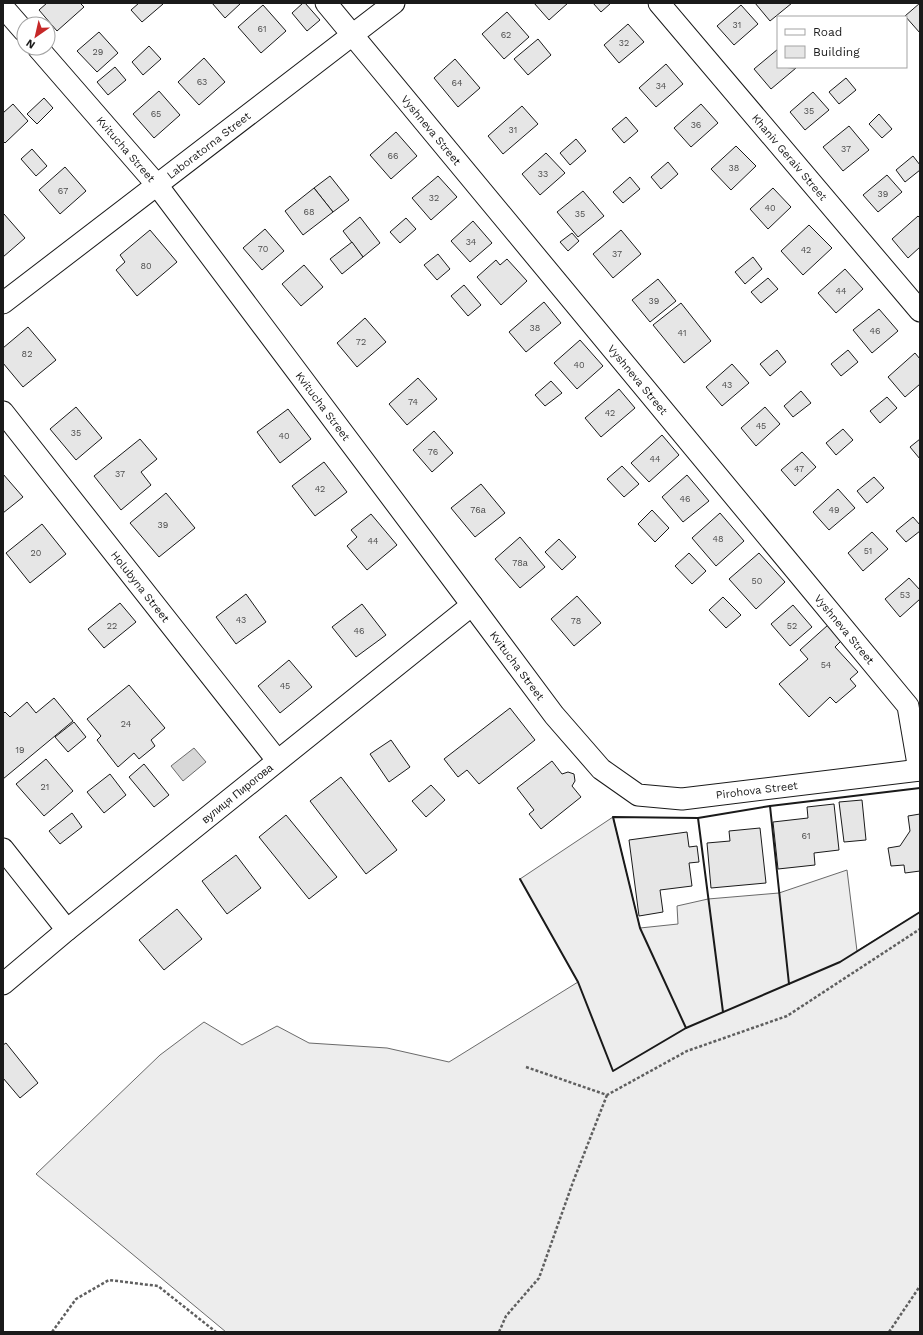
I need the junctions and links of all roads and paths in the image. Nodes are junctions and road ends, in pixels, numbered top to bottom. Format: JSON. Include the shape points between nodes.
{"nodes":[{"id":1,"x":326,"y":3,"type":"edge"},
{"id":2,"x":394,"y":3,"type":"edge"},
{"id":3,"x":659,"y":3,"type":"edge"},
{"id":4,"x":3,"y":7,"type":"edge"},
{"id":5,"x":16,"y":22,"type":"edge"},
{"id":6,"x":353,"y":34,"type":"junction"},
{"id":7,"x":45,"y":56,"type":"edge"},
{"id":8,"x":157,"y":185,"type":"junction"},
{"id":9,"x":3,"y":303,"type":"edge"},
{"id":10,"x":920,"y":311,"type":"edge"},
{"id":11,"x":3,"y":412,"type":"edge"},
{"id":12,"x":472,"y":605,"type":"junction"},
{"id":13,"x":277,"y":760,"type":"junction"},
{"id":14,"x":601,"y":769,"type":"joint"},
{"id":15,"x":920,"y":770,"type":"edge"},
{"id":16,"x":3,"y":849,"type":"edge"},
{"id":17,"x":920,"y":929,"type":"edge"},
{"id":18,"x":67,"y":930,"type":"junction"},
{"id":19,"x":3,"y":984,"type":"edge"},
{"id":20,"x":526,"y":1067,"type":"dead end"},
{"id":21,"x":607,"y":1095,"type":"junction"},
{"id":22,"x":920,"y":1286,"type":"edge"},
{"id":23,"x":52,"y":1332,"type":"edge"},
{"id":24,"x":216,"y":1332,"type":"edge"},
{"id":25,"x":499,"y":1332,"type":"edge"},
{"id":26,"x":889,"y":1332,"type":"edge"}],
"edges":[{"from":1,"to":6,"type":"street","name":"Vyshneva Street"},
{"from":2,"to":6,"type":"street","name":"Laboratorna Street"},
{"from":3,"to":10,"type":"street","name":"Khaniv Geraiv Street"},
{"from":4,"to":5,"type":"street"},
{"from":6,"to":8,"type":"street","name":"Laboratorna Street"},
{"from":6,"to":15,"type":"street","name":"Vyshneva Street","via":[[908,706]]},
{"from":7,"to":8,"type":"street","name":"Kvitucha Street"},
{"from":8,"to":9,"type":"street","name":"Laboratorna Street"},
{"from":8,"to":12,"type":"street","name":"Kvitucha Street"},
{"from":11,"to":13,"type":"street","name":"Holubyna Street"},
{"from":12,"to":13,"type":"street","name":"вулиця Пирогова"},
{"from":12,"to":14,"type":"street","name":"Kvitucha Street","via":[[554,715]]},
{"from":13,"to":18,"type":"street","name":"вулиця Пирогова"},
{"from":14,"to":15,"type":"street","name":"Pirohova Street","via":[[638,796],[682,798]]},
{"from":16,"to":18,"type":"street"},
{"from":17,"to":21,"type":"path","via":[[787,1016],[688,1051]]},
{"from":18,"to":19,"type":"street","name":"вулиця Пирогова"},
{"from":20,"to":21,"type":"path"},
{"from":21,"to":25,"type":"path","via":[[539,1278],[506,1316]]},
{"from":22,"to":26,"type":"path"},
{"from":23,"to":24,"type":"path","via":[[76,1300],[109,1280],[158,1286]]}]}
